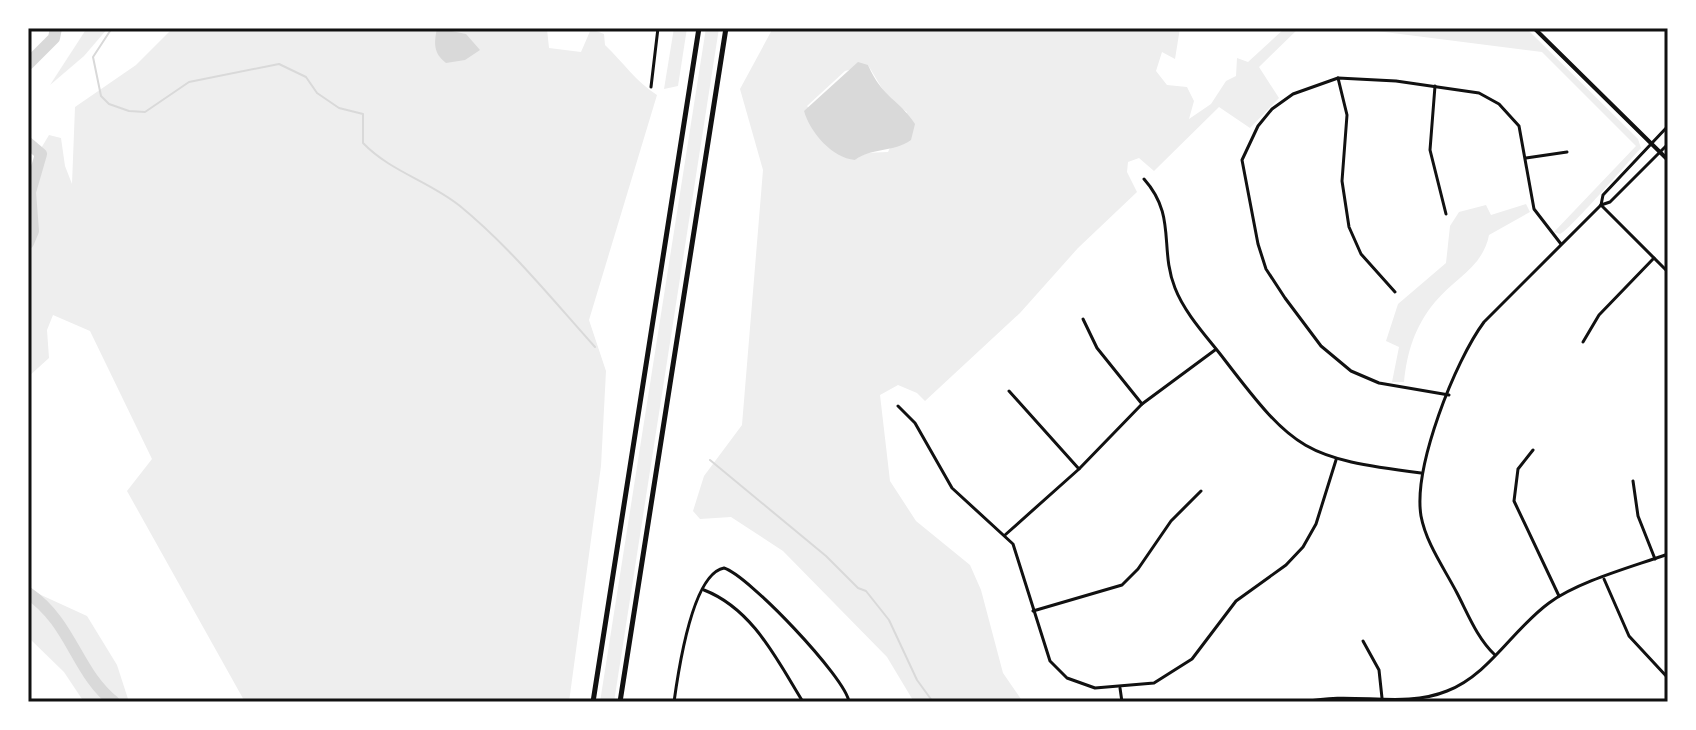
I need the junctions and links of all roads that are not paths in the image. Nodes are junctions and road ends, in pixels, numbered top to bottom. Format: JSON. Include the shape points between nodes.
{"nodes":[{"id":1,"x":658,"y":28,"type":"edge"},
{"id":2,"x":699,"y":28,"type":"edge"},
{"id":3,"x":726,"y":28,"type":"edge"},
{"id":4,"x":1534,"y":28,"type":"edge"},
{"id":5,"x":1338,"y":78,"type":"junction"},
{"id":6,"x":1435,"y":86,"type":"junction"},
{"id":7,"x":651,"y":87,"type":"dead end"},
{"id":8,"x":1668,"y":126,"type":"edge"},
{"id":9,"x":1651,"y":143,"type":"junction"},
{"id":10,"x":1668,"y":144,"type":"edge"},
{"id":11,"x":1567,"y":152,"type":"dead end"},
{"id":12,"x":1660,"y":152,"type":"junction"},
{"id":13,"x":1526,"y":158,"type":"junction"},
{"id":14,"x":1668,"y":160,"type":"edge"},
{"id":15,"x":1144,"y":179,"type":"dead end"},
{"id":16,"x":1601,"y":205,"type":"junction"},
{"id":17,"x":1446,"y":214,"type":"dead end"},
{"id":18,"x":1561,"y":244,"type":"junction"},
{"id":19,"x":1654,"y":258,"type":"junction"},
{"id":20,"x":1668,"y":272,"type":"edge"},
{"id":21,"x":1395,"y":292,"type":"dead end"},
{"id":22,"x":1083,"y":319,"type":"dead end"},
{"id":23,"x":1583,"y":342,"type":"dead end"},
{"id":24,"x":1216,"y":349,"type":"junction"},
{"id":25,"x":1009,"y":391,"type":"dead end"},
{"id":26,"x":1449,"y":395,"type":"junction"},
{"id":27,"x":1142,"y":404,"type":"junction"},
{"id":28,"x":898,"y":406,"type":"dead end"},
{"id":29,"x":1533,"y":450,"type":"dead end"},
{"id":30,"x":1336,"y":460,"type":"junction"},
{"id":31,"x":1079,"y":469,"type":"junction"},
{"id":32,"x":1421,"y":473,"type":"junction"},
{"id":33,"x":1633,"y":481,"type":"dead end"},
{"id":34,"x":1201,"y":491,"type":"dead end"},
{"id":35,"x":1005,"y":535,"type":"junction"},
{"id":36,"x":1668,"y":554,"type":"edge"},
{"id":37,"x":1655,"y":559,"type":"junction"},
{"id":38,"x":1604,"y":579,"type":"junction"},
{"id":39,"x":704,"y":590,"type":"junction"},
{"id":40,"x":1559,"y":596,"type":"junction"},
{"id":41,"x":1033,"y":611,"type":"junction"},
{"id":42,"x":1363,"y":641,"type":"dead end"},
{"id":43,"x":1495,"y":655,"type":"junction"},
{"id":44,"x":1668,"y":678,"type":"edge"},
{"id":45,"x":1120,"y":688,"type":"junction"},
{"id":46,"x":1382,"y":698,"type":"junction"},
{"id":47,"x":593,"y":702,"type":"edge"},
{"id":48,"x":620,"y":702,"type":"edge"},
{"id":49,"x":674,"y":702,"type":"edge"},
{"id":50,"x":803,"y":702,"type":"edge"},
{"id":51,"x":849,"y":702,"type":"edge"},
{"id":52,"x":1122,"y":702,"type":"edge"},
{"id":53,"x":1306,"y":702,"type":"edge"}],
"edges":[{"from":1,"to":7,"type":"street"},
{"from":2,"to":47,"type":"highway"},
{"from":3,"to":48,"type":"highway"},
{"from":4,"to":9,"type":"main road"},
{"from":5,"to":6,"type":"street"},
{"from":5,"to":21,"type":"street","via":[[1347,115],[1342,181],[1349,227],[1361,254]]},
{"from":5,"to":26,"type":"street","via":[[1293,94],[1272,109],[1242,160],[1266,269],[1321,346],[1345,367],[1373,381]]},
{"from":6,"to":13,"type":"street","via":[[1479,93],[1499,104],[1519,126]]},
{"from":6,"to":17,"type":"street","via":[[1430,150]]},
{"from":8,"to":9,"type":"street"},
{"from":9,"to":12,"type":"main road"},
{"from":9,"to":16,"type":"street","via":[[1603,195]]},
{"from":10,"to":12,"type":"street"},
{"from":11,"to":13,"type":"street"},
{"from":12,"to":14,"type":"main road"},
{"from":12,"to":16,"type":"street"},
{"from":13,"to":18,"type":"street","via":[[1534,209]]},
{"from":15,"to":24,"type":"street","via":[[1163,207],[1175,290]]},
{"from":16,"to":18,"type":"street"},
{"from":16,"to":19,"type":"street"},
{"from":18,"to":26,"type":"street","via":[[1484,322]]},
{"from":19,"to":20,"type":"street"},
{"from":19,"to":23,"type":"street","via":[[1599,315]]},
{"from":22,"to":27,"type":"street","via":[[1097,348]]},
{"from":24,"to":27,"type":"street"},
{"from":24,"to":30,"type":"street","via":[[1276,425]]},
{"from":25,"to":31,"type":"street"},
{"from":26,"to":32,"type":"street"},
{"from":27,"to":31,"type":"street"},
{"from":28,"to":35,"type":"street","via":[[915,423],[952,488]]},
{"from":29,"to":40,"type":"street","via":[[1518,469],[1514,501]]},
{"from":30,"to":32,"type":"street"},
{"from":30,"to":45,"type":"street","via":[[1316,524],[1291,560],[1236,601],[1182,668],[1154,683]]},
{"from":31,"to":35,"type":"street"},
{"from":32,"to":43,"type":"street","via":[[1422,518],[1430,543],[1478,635]]},
{"from":33,"to":37,"type":"street","via":[[1633,498]]},
{"from":34,"to":41,"type":"street","via":[[1122,585]]},
{"from":35,"to":41,"type":"street","via":[[1019,557]]},
{"from":36,"to":37,"type":"street"},
{"from":37,"to":38,"type":"street"},
{"from":38,"to":40,"type":"street"},
{"from":38,"to":44,"type":"street","via":[[1629,636]]},
{"from":39,"to":49,"type":"street","via":[[683,643]]},
{"from":39,"to":50,"type":"street","via":[[754,626]]},
{"from":39,"to":51,"type":"street","via":[[714,571],[736,573],[839,679]]},
{"from":40,"to":43,"type":"street"},
{"from":41,"to":45,"type":"street","via":[[1046,656],[1062,673],[1087,687]]},
{"from":42,"to":46,"type":"street","via":[[1379,670]]},
{"from":43,"to":46,"type":"street","via":[[1448,691]]},
{"from":45,"to":52,"type":"street"},
{"from":46,"to":53,"type":"street"}]}
